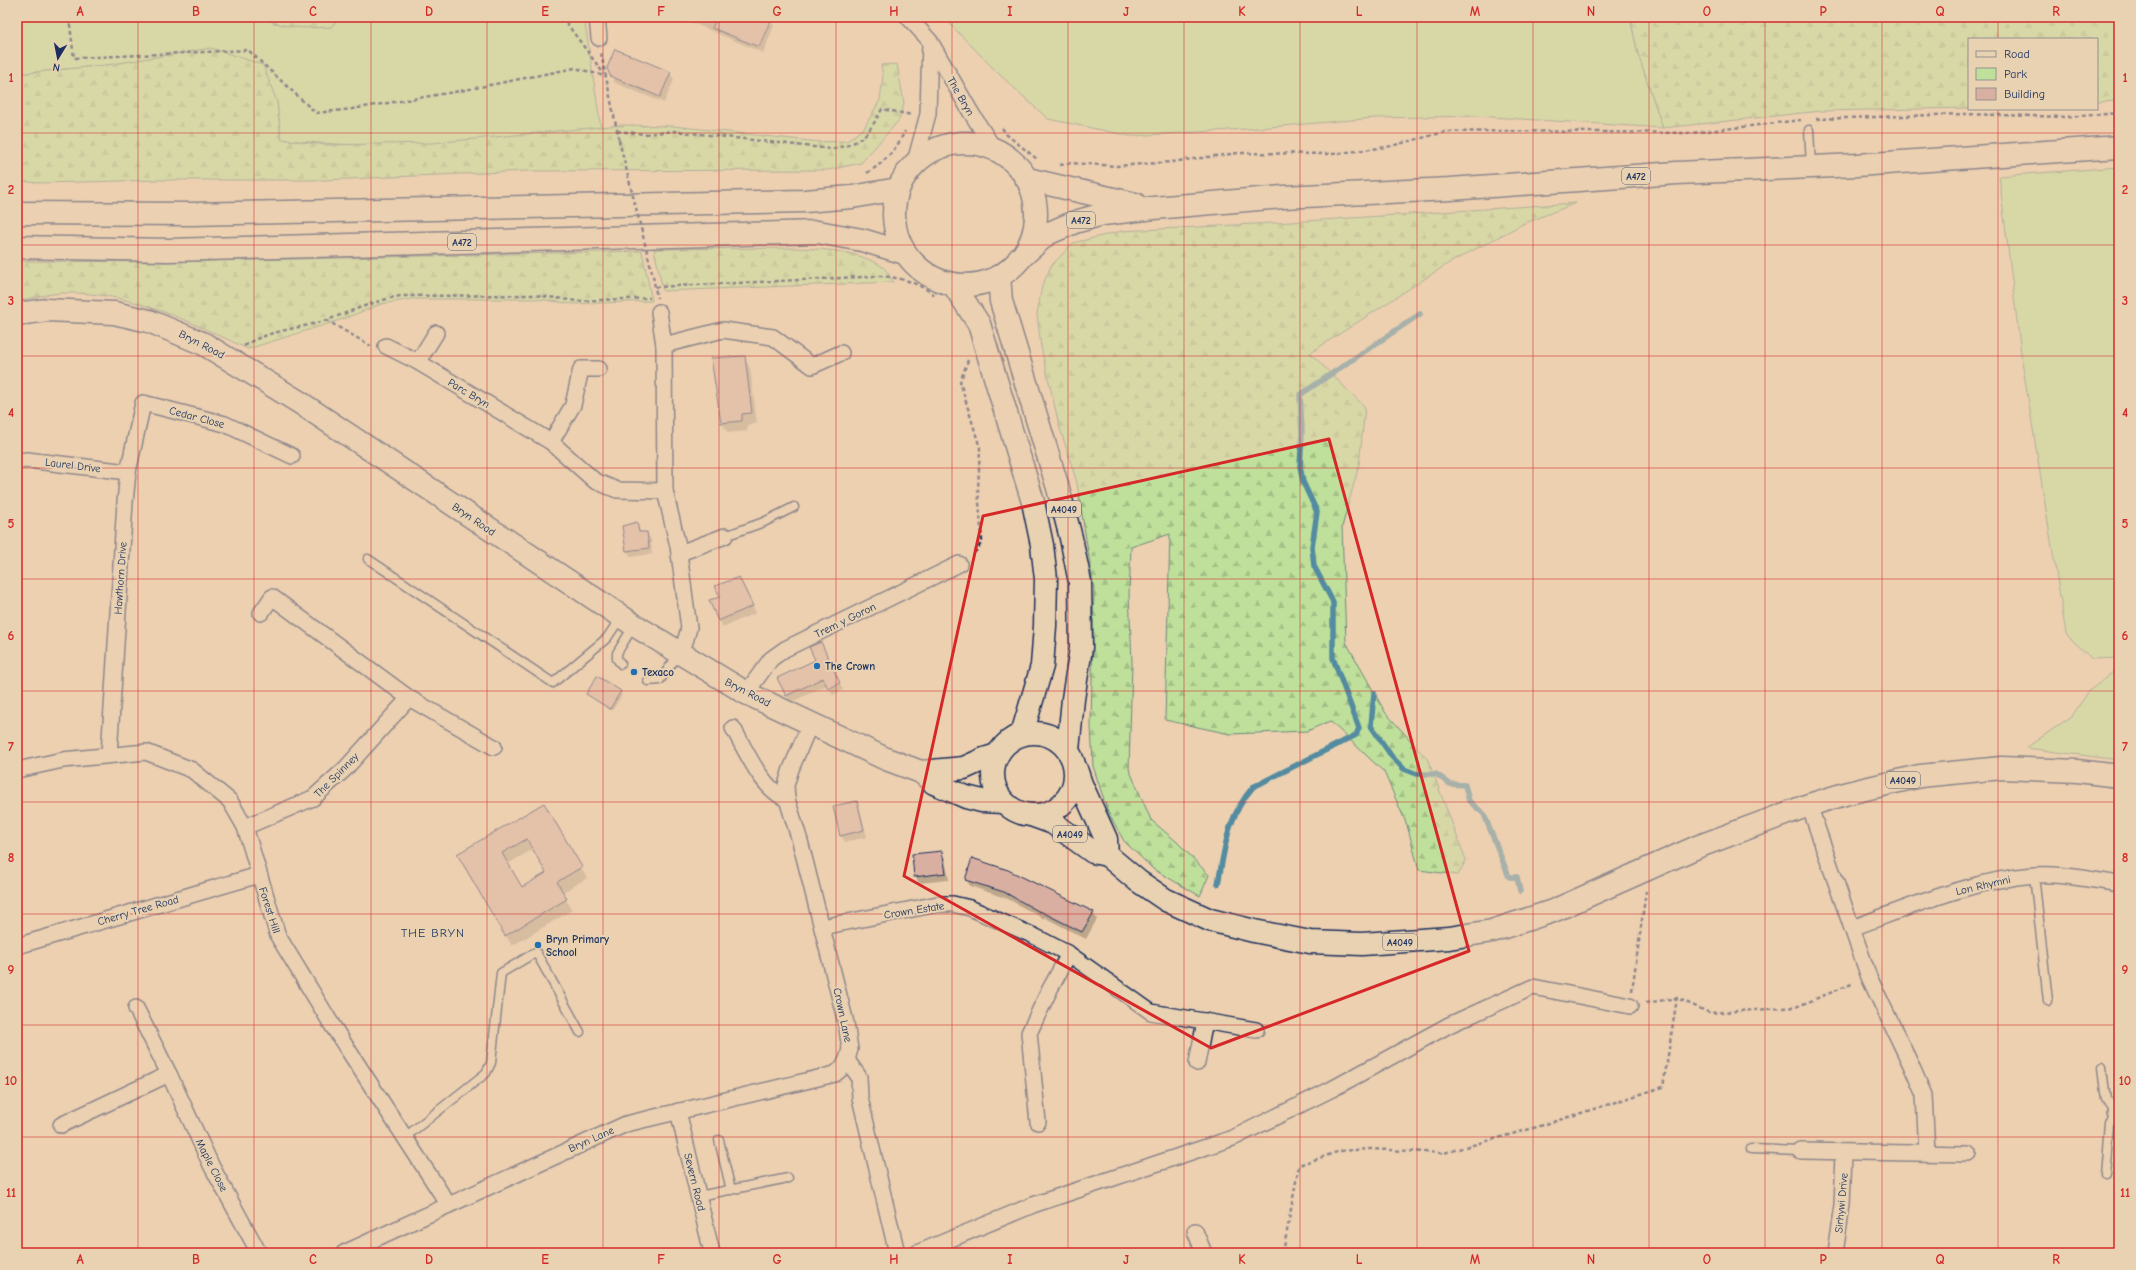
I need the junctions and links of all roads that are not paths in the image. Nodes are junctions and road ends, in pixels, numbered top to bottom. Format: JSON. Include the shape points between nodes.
{"nodes":[{"id":1,"x":597,"y":17,"type":"edge"},
{"id":2,"x":908,"y":17,"type":"edge"},
{"id":3,"x":599,"y":38,"type":"road end"},
{"id":4,"x":930,"y":41,"type":"junction"},
{"id":5,"x":1809,"y":130,"type":"dead end"},
{"id":6,"x":2119,"y":147,"type":"edge"},
{"id":7,"x":994,"y":149,"type":"junction"},
{"id":8,"x":915,"y":162,"type":"junction"},
{"id":9,"x":1811,"y":167,"type":"junction"},
{"id":10,"x":1027,"y":179,"type":"junction"},
{"id":11,"x":898,"y":189,"type":"junction"},
{"id":12,"x":1154,"y":208,"type":"junction"},
{"id":13,"x":17,"y":213,"type":"edge"},
{"id":14,"x":17,"y":247,"type":"edge"},
{"id":15,"x":905,"y":253,"type":"junction"},
{"id":16,"x":1019,"y":259,"type":"junction"},
{"id":17,"x":999,"y":276,"type":"junction"},
{"id":18,"x":947,"y":292,"type":"junction"},
{"id":19,"x":658,"y":305,"type":"road end"},
{"id":20,"x":17,"y":314,"type":"edge"},
{"id":21,"x":436,"y":333,"type":"dead end"},
{"id":22,"x":664,"y":345,"type":"junction"},
{"id":23,"x":386,"y":346,"type":"road end"},
{"id":24,"x":841,"y":353,"type":"dead end"},
{"id":25,"x":418,"y":362,"type":"junction"},
{"id":26,"x":599,"y":369,"type":"dead end"},
{"id":27,"x":143,"y":403,"type":"joint"},
{"id":28,"x":551,"y":442,"type":"junction"},
{"id":29,"x":292,"y":456,"type":"dead end"},
{"id":30,"x":17,"y":460,"type":"edge"},
{"id":31,"x":128,"y":472,"type":"junction"},
{"id":32,"x":665,"y":491,"type":"junction"},
{"id":33,"x":794,"y":507,"type":"dead end"},
{"id":34,"x":725,"y":536,"type":"joint"},
{"id":35,"x":680,"y":553,"type":"junction"},
{"id":36,"x":368,"y":560,"type":"dead end"},
{"id":37,"x":959,"y":564,"type":"road end"},
{"id":38,"x":261,"y":613,"type":"dead end"},
{"id":39,"x":628,"y":621,"type":"junction"},
{"id":40,"x":678,"y":654,"type":"junction"},
{"id":41,"x":621,"y":664,"type":"dead end"},
{"id":42,"x":648,"y":681,"type":"dead end"},
{"id":43,"x":746,"y":693,"type":"junction"},
{"id":44,"x":409,"y":698,"type":"junction"},
{"id":45,"x":810,"y":724,"type":"junction"},
{"id":46,"x":733,"y":728,"type":"dead end"},
{"id":47,"x":1022,"y":734,"type":"junction"},
{"id":48,"x":494,"y":748,"type":"dead end"},
{"id":49,"x":109,"y":755,"type":"junction"},
{"id":50,"x":997,"y":755,"type":"junction"},
{"id":51,"x":1071,"y":756,"type":"junction"},
{"id":52,"x":17,"y":770,"type":"edge"},
{"id":53,"x":921,"y":772,"type":"junction"},
{"id":54,"x":2119,"y":776,"type":"edge"},
{"id":55,"x":787,"y":799,"type":"junction"},
{"id":56,"x":1003,"y":802,"type":"junction"},
{"id":57,"x":1809,"y":805,"type":"junction"},
{"id":58,"x":1031,"y":815,"type":"junction"},
{"id":59,"x":244,"y":827,"type":"junction"},
{"id":60,"x":1107,"y":855,"type":"junction"},
{"id":61,"x":259,"y":875,"type":"junction"},
{"id":62,"x":2034,"y":875,"type":"junction"},
{"id":63,"x":2119,"y":884,"type":"edge"},
{"id":64,"x":822,"y":927,"type":"junction"},
{"id":65,"x":1852,"y":928,"type":"junction"},
{"id":66,"x":17,"y":946,"type":"edge"},
{"id":67,"x":1069,"y":954,"type":"junction"},
{"id":68,"x":2048,"y":1001,"type":"dead end"},
{"id":69,"x":1630,"y":1006,"type":"road end"},
{"id":70,"x":136,"y":1008,"type":"dead end"},
{"id":71,"x":1205,"y":1021,"type":"junction"},
{"id":72,"x":1256,"y":1030,"type":"dead end"},
{"id":73,"x":580,"y":1032,"type":"dead end"},
{"id":74,"x":847,"y":1060,"type":"junction"},
{"id":75,"x":1197,"y":1063,"type":"dead end"},
{"id":76,"x":2102,"y":1067,"type":"dead end"},
{"id":77,"x":169,"y":1074,"type":"junction"},
{"id":78,"x":678,"y":1111,"type":"junction"},
{"id":79,"x":2117,"y":1113,"type":"edge"},
{"id":80,"x":1038,"y":1122,"type":"dead end"},
{"id":81,"x":61,"y":1125,"type":"dead end"},
{"id":82,"x":404,"y":1138,"type":"junction"},
{"id":83,"x":719,"y":1140,"type":"dead end"},
{"id":84,"x":1750,"y":1149,"type":"dead end"},
{"id":85,"x":1801,"y":1151,"type":"joint"},
{"id":86,"x":1844,"y":1153,"type":"junction"},
{"id":87,"x":1927,"y":1153,"type":"junction"},
{"id":88,"x":1968,"y":1154,"type":"dead end"},
{"id":89,"x":2106,"y":1174,"type":"dead end"},
{"id":90,"x":788,"y":1178,"type":"dead end"},
{"id":91,"x":731,"y":1190,"type":"junction"},
{"id":92,"x":699,"y":1196,"type":"junction"},
{"id":93,"x":448,"y":1204,"type":"junction"},
{"id":94,"x":1195,"y":1231,"type":"dead end"},
{"id":95,"x":259,"y":1253,"type":"edge"},
{"id":96,"x":344,"y":1253,"type":"edge"},
{"id":97,"x":712,"y":1253,"type":"edge"},
{"id":98,"x":897,"y":1253,"type":"edge"},
{"id":99,"x":917,"y":1253,"type":"edge"},
{"id":100,"x":1204,"y":1253,"type":"edge"},
{"id":101,"x":1835,"y":1253,"type":"edge"}],
"edges":[{"from":1,"to":3,"type":"street"},
{"from":2,"to":4,"type":"street","name":"The Bryn"},
{"from":4,"to":7,"type":"street","name":"The Bryn"},
{"from":4,"to":8,"type":"street","name":"The Bryn","via":[[928,114]]},
{"from":5,"to":9,"type":"lane"},
{"from":6,"to":9,"type":"main road","number":"A472"},
{"from":7,"to":8,"type":"main road","via":[[974,144],[953,144],[933,150]]},
{"from":7,"to":10,"type":"main road","via":[[1012,162]]},
{"from":8,"to":11,"type":"main road"},
{"from":9,"to":12,"type":"main road","number":"A472","via":[[1283,197]]},
{"from":10,"to":12,"type":"main road","number":"A472"},
{"from":10,"to":16,"type":"main road","via":[[1034,199],[1035,221],[1030,241]]},
{"from":11,"to":13,"type":"main road","via":[[852,198],[805,201],[191,214]]},
{"from":11,"to":15,"type":"main road","via":[[893,211],[896,233]]},
{"from":12,"to":16,"type":"main road","number":"A472","via":[[1103,214],[1075,222],[1047,234]]},
{"from":14,"to":15,"type":"main road","number":"A472","via":[[168,250],[818,232],[862,240]]},
{"from":15,"to":18,"type":"main road","via":[[918,268],[934,278]]},
{"from":16,"to":17,"type":"main road"},
{"from":17,"to":18,"type":"main road"},
{"from":17,"to":51,"type":"main road","number":"A4049","via":[[1001,301],[1072,538],[1080,582],[1081,648],[1073,699]]},
{"from":18,"to":47,"type":"main road","number":"A4049","via":[[979,324],[1033,502],[1042,545],[1046,579],[1042,666]]},
{"from":19,"to":22,"type":"street"},
{"from":20,"to":39,"type":"main road","name":"Bryn Road","via":[[47,310],[83,310],[142,319],[204,344],[299,402]]},
{"from":21,"to":25,"type":"street"},
{"from":22,"to":24,"type":"street","via":[[723,330],[773,337],[812,366]]},
{"from":22,"to":32,"type":"street"},
{"from":23,"to":25,"type":"street","name":"Parc Bryn"},
{"from":25,"to":28,"type":"street","name":"Parc Bryn"},
{"from":26,"to":28,"type":"street","via":[[581,369],[573,405]]},
{"from":27,"to":29,"type":"street","name":"Cedar Close","via":[[225,424]]},
{"from":27,"to":31,"type":"street","name":"Hawthorn Drive"},
{"from":28,"to":32,"type":"street","name":"Parc Bryn","via":[[595,481],[617,490]]},
{"from":30,"to":31,"type":"street","name":"Laurel Drive"},
{"from":31,"to":49,"type":"street","name":"Hawthorn Drive"},
{"from":32,"to":35,"type":"street"},
{"from":33,"to":34,"type":"lane","via":[[764,522]]},
{"from":34,"to":35,"type":"street"},
{"from":35,"to":40,"type":"street","via":[[689,628]]},
{"from":36,"to":39,"type":"lane","via":[[553,683]]},
{"from":37,"to":43,"type":"street","name":"Trem y Goron","via":[[785,650],[771,659]]},
{"from":38,"to":44,"type":"street","via":[[272,597]]},
{"from":39,"to":40,"type":"main road","name":"Bryn Road"},
{"from":39,"to":41,"type":"lane","via":[[617,653],[617,659]]},
{"from":40,"to":42,"type":"lane","via":[[660,680]]},
{"from":40,"to":43,"type":"main road","name":"Bryn Road"},
{"from":43,"to":45,"type":"main road","name":"Bryn Road"},
{"from":44,"to":48,"type":"street"},
{"from":44,"to":59,"type":"street","name":"The Spinney","via":[[345,768],[313,798]]},
{"from":45,"to":53,"type":"main road","name":"Bryn Road"},
{"from":45,"to":55,"type":"street","name":"Crown Lane","via":[[786,785]]},
{"from":46,"to":55,"type":"street","via":[[767,784],[777,796]]},
{"from":47,"to":50,"type":"main road","via":[[1006,744]]},
{"from":47,"to":51,"type":"main road","via":[[1036,733],[1049,736]]},
{"from":49,"to":52,"type":"street","name":"Forest Hill","via":[[64,760]]},
{"from":49,"to":59,"type":"street","name":"Forest Hill","via":[[146,752],[192,770],[230,801]]},
{"from":50,"to":53,"type":"main road","name":"Bryn Road","via":[[964,768]]},
{"from":50,"to":56,"type":"main road","via":[[992,771],[994,785]]},
{"from":51,"to":58,"type":"main road","via":[[1076,777],[1067,800],[1058,808],[1040,816]]},
{"from":51,"to":60,"type":"main road","number":"A4049","via":[[1106,839]]},
{"from":53,"to":56,"type":"main road","name":"Bryn Road","via":[[934,783],[966,797]]},
{"from":54,"to":57,"type":"main road","number":"A4049","via":[[2077,771],[2002,768],[1920,776]]},
{"from":55,"to":64,"type":"street","name":"Crown Lane"},
{"from":56,"to":58,"type":"main road","via":[[1015,811]]},
{"from":57,"to":60,"type":"main road","number":"A4049","via":[[1697,847],[1553,911],[1492,931],[1449,938],[1362,944],[1310,942],[1254,931],[1210,920],[1166,900]]},
{"from":57,"to":65,"type":"street"},
{"from":58,"to":60,"type":"main road","number":"A4049","via":[[1054,823],[1093,852]]},
{"from":59,"to":61,"type":"street","name":"Forest Hill"},
{"from":61,"to":66,"type":"street","name":"Cherry Tree Road"},
{"from":61,"to":82,"type":"street","name":"Forest Hill","via":[[278,936]]},
{"from":62,"to":63,"type":"street","name":"Lon Rhymni","via":[[2072,877]]},
{"from":62,"to":65,"type":"street","name":"Lon Rhymni","via":[[1955,891]]},
{"from":62,"to":68,"type":"lane"},
{"from":64,"to":67,"type":"street","name":"Crown Estate","via":[[938,904],[953,904],[991,916]]},
{"from":64,"to":74,"type":"street","name":"Crown Lane","via":[[846,1023],[850,1048]]},
{"from":65,"to":87,"type":"street","via":[[1869,977],[1924,1095]]},
{"from":67,"to":71,"type":"street","name":"Crown Estate","via":[[1151,1012]]},
{"from":67,"to":80,"type":"street","via":[[1029,1033]]},
{"from":69,"to":99,"type":"street","via":[[1533,987],[1449,1025],[1332,1089],[1233,1138],[1033,1206]]},
{"from":70,"to":77,"type":"street","name":"Maple Close"},
{"from":71,"to":72,"type":"street","name":"Crown Estate"},
{"from":71,"to":75,"type":"street"},
{"from":73,"to":82,"type":"lane","via":[[536,952],[501,973],[491,1062],[486,1073]]},
{"from":74,"to":78,"type":"street","name":"Bryn Lane","via":[[835,1074]]},
{"from":74,"to":98,"type":"street","via":[[858,1078],[860,1098]]},
{"from":76,"to":79,"type":"lane","via":[[2106,1099]]},
{"from":77,"to":81,"type":"street"},
{"from":77,"to":95,"type":"street","name":"Maple Close","via":[[212,1166]]},
{"from":78,"to":92,"type":"street","name":"Severn Road"},
{"from":78,"to":93,"type":"street","name":"Bryn Lane","via":[[626,1124]]},
{"from":79,"to":89,"type":"lane","via":[[2110,1125]]},
{"from":82,"to":93,"type":"street","name":"Forest Hill"},
{"from":83,"to":91,"type":"lane"},
{"from":84,"to":85,"type":"lane"},
{"from":85,"to":86,"type":"street"},
{"from":86,"to":87,"type":"street"},
{"from":86,"to":101,"type":"street","name":"Sirhywi Drive","via":[[1842,1206]]},
{"from":87,"to":88,"type":"street"},
{"from":90,"to":91,"type":"lane"},
{"from":91,"to":92,"type":"lane"},
{"from":92,"to":97,"type":"street","name":"Severn Road"},
{"from":93,"to":96,"type":"street","name":"Bryn Lane"},
{"from":94,"to":100,"type":"street"}]}
